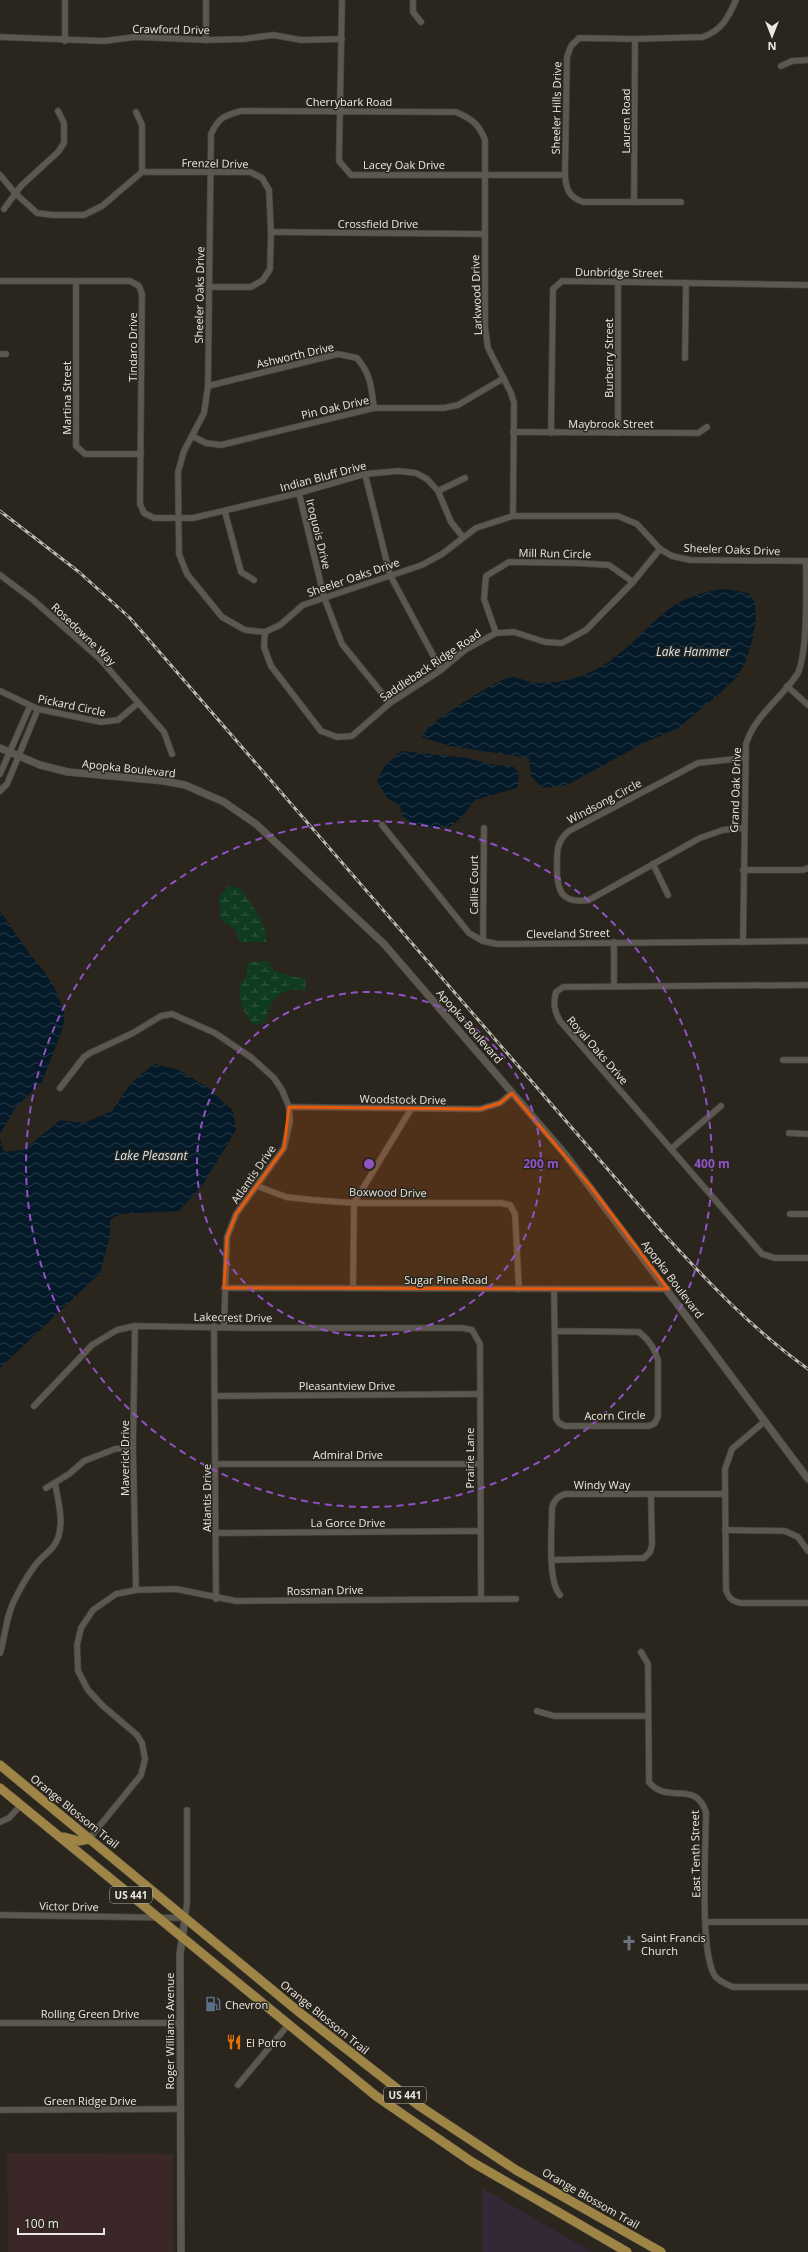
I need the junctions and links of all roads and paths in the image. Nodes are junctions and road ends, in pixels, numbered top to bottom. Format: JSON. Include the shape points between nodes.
{"nodes":[{"id":1,"x":65,"y":0,"type":"edge"},
{"id":2,"x":206,"y":0,"type":"edge"},
{"id":3,"x":342,"y":0,"type":"edge"},
{"id":4,"x":412,"y":0,"type":"edge"},
{"id":5,"x":736,"y":0,"type":"edge"},
{"id":6,"x":421,"y":22,"type":"dead end"},
{"id":7,"x":0,"y":37,"type":"edge"},
{"id":8,"x":342,"y":39,"type":"junction"},
{"id":9,"x":64,"y":40,"type":"junction"},
{"id":10,"x":206,"y":40,"type":"junction"},
{"id":11,"x":635,"y":40,"type":"junction"},
{"id":12,"x":808,"y":60,"type":"edge"},
{"id":13,"x":782,"y":66,"type":"dead end"},
{"id":14,"x":58,"y":111,"type":"dead end"},
{"id":15,"x":340,"y":111,"type":"junction"},
{"id":16,"x":136,"y":112,"type":"dead end"},
{"id":17,"x":225,"y":116,"type":"joint"},
{"id":18,"x":473,"y":119,"type":"joint"},
{"id":19,"x":142,"y":172,"type":"junction"},
{"id":20,"x":210,"y":172,"type":"junction"},
{"id":21,"x":486,"y":174,"type":"junction"},
{"id":22,"x":0,"y":175,"type":"edge"},
{"id":23,"x":565,"y":175,"type":"junction"},
{"id":24,"x":16,"y":193,"type":"junction"},
{"id":25,"x":634,"y":202,"type":"junction"},
{"id":26,"x":681,"y":202,"type":"dead end"},
{"id":27,"x":4,"y":209,"type":"dead end"},
{"id":28,"x":271,"y":232,"type":"junction"},
{"id":29,"x":484,"y":234,"type":"junction"},
{"id":30,"x":0,"y":281,"type":"edge"},
{"id":31,"x":76,"y":282,"type":"junction"},
{"id":32,"x":618,"y":282,"type":"junction"},
{"id":33,"x":686,"y":283,"type":"junction"},
{"id":34,"x":808,"y":285,"type":"edge"},
{"id":35,"x":210,"y":287,"type":"junction"},
{"id":36,"x":686,"y":358,"type":"dead end"},
{"id":37,"x":504,"y":378,"type":"junction"},
{"id":38,"x":208,"y":386,"type":"junction"},
{"id":39,"x":374,"y":408,"type":"junction"},
{"id":40,"x":706,"y":427,"type":"dead end"},
{"id":41,"x":514,"y":432,"type":"junction"},
{"id":42,"x":551,"y":433,"type":"junction"},
{"id":43,"x":618,"y":433,"type":"junction"},
{"id":44,"x":192,"y":436,"type":"junction"},
{"id":45,"x":141,"y":454,"type":"junction"},
{"id":46,"x":365,"y":474,"type":"junction"},
{"id":47,"x":465,"y":478,"type":"dead end"},
{"id":48,"x":438,"y":491,"type":"junction"},
{"id":49,"x":299,"y":493,"type":"junction"},
{"id":50,"x":225,"y":512,"type":"junction"},
{"id":51,"x":513,"y":516,"type":"junction"},
{"id":52,"x":179,"y":517,"type":"junction"},
{"id":53,"x":463,"y":538,"type":"junction"},
{"id":54,"x":660,"y":549,"type":"junction"},
{"id":55,"x":807,"y":561,"type":"edge"},
{"id":56,"x":0,"y":574,"type":"edge"},
{"id":57,"x":390,"y":575,"type":"junction"},
{"id":58,"x":254,"y":580,"type":"dead end"},
{"id":59,"x":633,"y":582,"type":"junction"},
{"id":60,"x":324,"y":597,"type":"junction"},
{"id":61,"x":265,"y":632,"type":"junction"},
{"id":62,"x":496,"y":633,"type":"junction"},
{"id":63,"x":441,"y":670,"type":"junction"},
{"id":64,"x":787,"y":686,"type":"junction"},
{"id":65,"x":0,"y":691,"type":"edge"},
{"id":66,"x":390,"y":703,"type":"junction"},
{"id":67,"x":138,"y":704,"type":"junction"},
{"id":68,"x":808,"y":705,"type":"edge"},
{"id":69,"x":30,"y":706,"type":"junction"},
{"id":70,"x":38,"y":709,"type":"junction"},
{"id":71,"x":0,"y":748,"type":"edge"},
{"id":72,"x":10,"y":753,"type":"junction"},
{"id":73,"x":172,"y":754,"type":"dead end"},
{"id":74,"x":18,"y":756,"type":"junction"},
{"id":75,"x":744,"y":758,"type":"junction"},
{"id":76,"x":0,"y":774,"type":"edge"},
{"id":77,"x":0,"y":791,"type":"edge"},
{"id":78,"x":382,"y":825,"type":"dead end"},
{"id":79,"x":484,"y":828,"type":"dead end"},
{"id":80,"x":743,"y":828,"type":"junction"},
{"id":81,"x":653,"y":864,"type":"junction"},
{"id":82,"x":808,"y":868,"type":"edge"},
{"id":83,"x":743,"y":870,"type":"junction"},
{"id":84,"x":668,"y":895,"type":"dead end"},
{"id":85,"x":483,"y":941,"type":"junction"},
{"id":86,"x":808,"y":941,"type":"edge"},
{"id":87,"x":614,"y":942,"type":"junction"},
{"id":88,"x":743,"y":942,"type":"junction"},
{"id":89,"x":808,"y":985,"type":"edge"},
{"id":90,"x":614,"y":986,"type":"junction"},
{"id":91,"x":783,"y":1060,"type":"dead end"},
{"id":92,"x":808,"y":1060,"type":"edge"},
{"id":93,"x":60,"y":1088,"type":"dead end"},
{"id":94,"x":512,"y":1093,"type":"junction"},
{"id":95,"x":721,"y":1106,"type":"dead end"},
{"id":96,"x":289,"y":1108,"type":"junction"},
{"id":97,"x":411,"y":1109,"type":"junction"},
{"id":98,"x":789,"y":1133,"type":"dead end"},
{"id":99,"x":808,"y":1134,"type":"edge"},
{"id":100,"x":671,"y":1150,"type":"junction"},
{"id":101,"x":257,"y":1186,"type":"junction"},
{"id":102,"x":354,"y":1203,"type":"junction"},
{"id":103,"x":790,"y":1214,"type":"dead end"},
{"id":104,"x":808,"y":1214,"type":"edge"},
{"id":105,"x":808,"y":1258,"type":"edge"},
{"id":106,"x":224,"y":1288,"type":"junction"},
{"id":107,"x":353,"y":1288,"type":"junction"},
{"id":108,"x":519,"y":1289,"type":"junction"},
{"id":109,"x":554,"y":1289,"type":"junction"},
{"id":110,"x":668,"y":1289,"type":"junction"},
{"id":111,"x":135,"y":1326,"type":"junction"},
{"id":112,"x":214,"y":1326,"type":"junction"},
{"id":113,"x":224,"y":1326,"type":"junction"},
{"id":114,"x":462,"y":1328,"type":"joint"},
{"id":115,"x":555,"y":1331,"type":"junction"},
{"id":116,"x":480,"y":1394,"type":"junction"},
{"id":117,"x":215,"y":1396,"type":"junction"},
{"id":118,"x":34,"y":1406,"type":"dead end"},
{"id":119,"x":765,"y":1421,"type":"junction"},
{"id":120,"x":133,"y":1447,"type":"junction"},
{"id":121,"x":216,"y":1464,"type":"junction"},
{"id":122,"x":479,"y":1464,"type":"junction"},
{"id":123,"x":808,"y":1479,"type":"edge"},
{"id":124,"x":55,"y":1483,"type":"junction"},
{"id":125,"x":46,"y":1488,"type":"dead end"},
{"id":126,"x":725,"y":1494,"type":"junction"},
{"id":127,"x":651,"y":1495,"type":"junction"},
{"id":128,"x":725,"y":1530,"type":"junction"},
{"id":129,"x":480,"y":1531,"type":"junction"},
{"id":130,"x":216,"y":1533,"type":"junction"},
{"id":131,"x":808,"y":1551,"type":"edge"},
{"id":132,"x":552,"y":1560,"type":"junction"},
{"id":133,"x":136,"y":1590,"type":"junction"},
{"id":134,"x":560,"y":1595,"type":"dead end"},
{"id":135,"x":216,"y":1598,"type":"junction"},
{"id":136,"x":481,"y":1598,"type":"junction"},
{"id":137,"x":516,"y":1598,"type":"dead end"},
{"id":138,"x":808,"y":1603,"type":"edge"},
{"id":139,"x":641,"y":1652,"type":"dead end"},
{"id":140,"x":0,"y":1653,"type":"edge"},
{"id":141,"x":537,"y":1711,"type":"dead end"},
{"id":142,"x":648,"y":1716,"type":"junction"},
{"id":143,"x":0,"y":1765,"type":"edge"},
{"id":144,"x":0,"y":1788,"type":"edge"},
{"id":145,"x":21,"y":1805,"type":"junction"},
{"id":146,"x":187,"y":1810,"type":"dead end"},
{"id":147,"x":0,"y":1822,"type":"edge"},
{"id":148,"x":59,"y":1836,"type":"junction"},
{"id":149,"x":89,"y":1838,"type":"junction"},
{"id":150,"x":0,"y":1915,"type":"edge"},
{"id":151,"x":157,"y":1917,"type":"junction"},
{"id":152,"x":185,"y":1918,"type":"junction"},
{"id":153,"x":706,"y":1922,"type":"junction"},
{"id":154,"x":808,"y":1922,"type":"edge"},
{"id":155,"x":182,"y":1938,"type":"junction"},
{"id":156,"x":808,"y":1987,"type":"edge"},
{"id":157,"x":299,"y":2012,"type":"junction"},
{"id":158,"x":0,"y":2023,"type":"edge"},
{"id":159,"x":180,"y":2023,"type":"junction"},
{"id":160,"x":288,"y":2025,"type":"junction"},
{"id":161,"x":238,"y":2085,"type":"dead end"},
{"id":162,"x":418,"y":2105,"type":"junction"},
{"id":163,"x":180,"y":2109,"type":"junction"},
{"id":164,"x":0,"y":2110,"type":"edge"},
{"id":165,"x":408,"y":2119,"type":"junction"},
{"id":166,"x":547,"y":2187,"type":"junction"},
{"id":167,"x":538,"y":2202,"type":"junction"},
{"id":168,"x":635,"y":2237,"type":"junction"},
{"id":169,"x":181,"y":2252,"type":"edge"},
{"id":170,"x":627,"y":2252,"type":"edge"},
{"id":171,"x":661,"y":2252,"type":"edge"}],
"edges":[{"from":1,"to":9,"type":"street"},
{"from":2,"to":10,"type":"street"},
{"from":3,"to":8,"type":"street","name":"Lacey Oak Drive"},
{"from":4,"to":6,"type":"street","via":[[412,12]]},
{"from":5,"to":11,"type":"street","name":"Sheeler Hills Drive","via":[[726,22],[714,33],[693,38]]},
{"from":7,"to":9,"type":"street","name":"Crawford Drive"},
{"from":8,"to":10,"type":"street","name":"Crawford Drive","via":[[301,40],[273,35]]},
{"from":8,"to":15,"type":"street","name":"Lacey Oak Drive"},
{"from":9,"to":10,"type":"street","name":"Crawford Drive","via":[[104,41],[135,36]]},
{"from":11,"to":23,"type":"street","name":"Sheeler Hills Drive","via":[[579,38],[570,46],[567,57]]},
{"from":11,"to":25,"type":"street","name":"Lauren Road"},
{"from":12,"to":13,"type":"street","via":[[792,61]]},
{"from":14,"to":24,"type":"street","via":[[64,123],[64,143]]},
{"from":15,"to":17,"type":"street","name":"Cherrybark Road","via":[[241,111]]},
{"from":15,"to":18,"type":"street","name":"Cherrybark Road","via":[[456,112]]},
{"from":15,"to":21,"type":"street","name":"Lacey Oak Drive","via":[[339,161],[351,175]]},
{"from":16,"to":19,"type":"street","via":[[142,125]]},
{"from":17,"to":20,"type":"street","name":"Sheeler Oaks Drive","via":[[216,121],[211,134]]},
{"from":18,"to":21,"type":"street","name":"Larkwood Drive","via":[[486,140]]},
{"from":19,"to":20,"type":"street","name":"Frenzel Drive"},
{"from":19,"to":24,"type":"street","via":[[102,206],[84,215],[52,215],[37,212]]},
{"from":20,"to":28,"type":"street","name":"Frenzel Drive","via":[[250,172],[262,178],[269,190]]},
{"from":20,"to":35,"type":"street","name":"Sheeler Oaks Drive"},
{"from":21,"to":23,"type":"street","name":"Lacey Oak Drive"},
{"from":21,"to":29,"type":"street","name":"Larkwood Drive"},
{"from":22,"to":24,"type":"street"},
{"from":23,"to":25,"type":"street","name":"Sheeler Hills Drive","via":[[566,189],[573,199],[583,202]]},
{"from":24,"to":27,"type":"street"},
{"from":25,"to":26,"type":"street","name":"Sheeler Hills Drive"},
{"from":28,"to":29,"type":"street","name":"Crossfield Drive"},
{"from":28,"to":35,"type":"street","name":"Frenzel Drive","via":[[270,269],[263,280],[251,287]]},
{"from":29,"to":37,"type":"street","name":"Larkwood Drive","via":[[485,327],[488,348]]},
{"from":30,"to":31,"type":"street","name":"Tindaro Drive"},
{"from":31,"to":45,"type":"street","name":"Martina Street","via":[[76,446],[85,454]]},
{"from":31,"to":45,"type":"street","name":"Tindaro Drive","via":[[130,281],[140,286]]},
{"from":32,"to":33,"type":"street","name":"Dunbridge Street"},
{"from":32,"to":42,"type":"street","name":"Dunbridge Street","via":[[562,281],[553,289]]},
{"from":32,"to":43,"type":"street","name":"Burberry Street"},
{"from":33,"to":34,"type":"street","name":"Dunbridge Street"},
{"from":33,"to":36,"type":"street"},
{"from":35,"to":38,"type":"street","name":"Sheeler Oaks Drive"},
{"from":37,"to":39,"type":"street","name":"Pin Oak Drive","via":[[458,405],[444,408]]},
{"from":37,"to":41,"type":"street","name":"Larkwood Drive","via":[[514,404]]},
{"from":38,"to":39,"type":"street","name":"Ashworth Drive","via":[[338,354],[357,358],[367,370]]},
{"from":38,"to":44,"type":"street","name":"Sheeler Oaks Drive","via":[[204,412]]},
{"from":39,"to":44,"type":"street","name":"Pin Oak Drive","via":[[221,445],[206,443]]},
{"from":40,"to":43,"type":"street","name":"Maybrook Street","via":[[698,433]]},
{"from":41,"to":42,"type":"street","name":"Maybrook Street"},
{"from":41,"to":51,"type":"street","name":"Larkwood Drive"},
{"from":42,"to":43,"type":"street","name":"Maybrook Street"},
{"from":44,"to":52,"type":"street","name":"Sheeler Oaks Drive","via":[[184,451],[178,472]]},
{"from":45,"to":52,"type":"street","name":"Tindaro Drive","via":[[140,504],[144,513],[154,518]]},
{"from":46,"to":48,"type":"street","name":"Indian Bluff Drive","via":[[398,471],[416,473]]},
{"from":46,"to":49,"type":"street","name":"Indian Bluff Drive"},
{"from":46,"to":57,"type":"street"},
{"from":47,"to":48,"type":"street"},
{"from":48,"to":53,"type":"street","name":"Indian Bluff Drive","via":[[451,522]]},
{"from":49,"to":50,"type":"street","name":"Indian Bluff Drive"},
{"from":49,"to":60,"type":"street","name":"Iroquois Drive"},
{"from":50,"to":52,"type":"street","name":"Indian Bluff Drive","via":[[193,518]]},
{"from":50,"to":58,"type":"street","via":[[241,572]]},
{"from":51,"to":53,"type":"street","name":"Sheeler Oaks Drive","via":[[476,528]]},
{"from":51,"to":54,"type":"street","name":"Sheeler Oaks Drive","via":[[618,516],[637,524]]},
{"from":52,"to":61,"type":"street","name":"Sheeler Oaks Drive","via":[[179,554],[187,574],[222,617],[245,630]]},
{"from":53,"to":57,"type":"street","name":"Sheeler Oaks Drive","via":[[422,565]]},
{"from":54,"to":55,"type":"street","name":"Sheeler Oaks Drive","via":[[672,556],[690,560]]},
{"from":54,"to":59,"type":"street","name":"Saddleback Ridge Road"},
{"from":55,"to":64,"type":"street","name":"Grand Oak Drive","via":[[806,646],[798,672]]},
{"from":56,"to":67,"type":"street","name":"Rosedowne Way","via":[[99,658]]},
{"from":57,"to":60,"type":"street","name":"Sheeler Oaks Drive"},
{"from":57,"to":63,"type":"street"},
{"from":59,"to":62,"type":"street","name":"Saddleback Ridge Road","via":[[586,630],[562,642],[545,642],[514,632]]},
{"from":59,"to":62,"type":"street","name":"Mill Run Circle","via":[[609,565],[509,562],[486,576],[484,599]]},
{"from":60,"to":61,"type":"street","name":"Sheeler Oaks Drive","via":[[303,605],[280,624]]},
{"from":60,"to":66,"type":"street","name":"Iroquois Drive","via":[[342,644]]},
{"from":61,"to":66,"type":"street","name":"Saddleback Ridge Road","via":[[264,647],[271,666],[321,732],[337,737],[352,736]]},
{"from":62,"to":63,"type":"street","name":"Saddleback Ridge Road","via":[[465,650]]},
{"from":63,"to":66,"type":"street","name":"Saddleback Ridge Road"},
{"from":64,"to":68,"type":"street"},
{"from":64,"to":75,"type":"street","name":"Grand Oak Drive","via":[[749,732]]},
{"from":65,"to":69,"type":"street","name":"Pickard Circle"},
{"from":67,"to":70,"type":"street","name":"Pickard Circle","via":[[118,720],[111,722]]},
{"from":67,"to":73,"type":"street","name":"Rosedowne Way","via":[[164,732]]},
{"from":69,"to":70,"type":"street","name":"Pickard Circle"},
{"from":69,"to":72,"type":"street"},
{"from":70,"to":74,"type":"street"},
{"from":71,"to":72,"type":"street","name":"Apopka Boulevard"},
{"from":72,"to":74,"type":"street","name":"Apopka Boulevard"},
{"from":72,"to":76,"type":"street"},
{"from":74,"to":77,"type":"street","via":[[7,784]]},
{"from":74,"to":94,"type":"street","name":"Apopka Boulevard","via":[[68,772],[175,783],[206,793],[234,808],[256,824],[373,933]]},
{"from":75,"to":80,"type":"street","name":"Grand Oak Drive"},
{"from":75,"to":81,"type":"street","name":"Windsong Circle","via":[[698,763],[569,831],[556,847],[556,884],[569,900],[589,900]]},
{"from":78,"to":85,"type":"street","name":"Cleveland Street","via":[[469,933]]},
{"from":79,"to":85,"type":"street","name":"Callie Court"},
{"from":80,"to":81,"type":"street","name":"Windsong Circle","via":[[711,833]]},
{"from":80,"to":83,"type":"street","name":"Grand Oak Drive"},
{"from":81,"to":84,"type":"street"},
{"from":82,"to":83,"type":"street"},
{"from":83,"to":88,"type":"street","name":"Grand Oak Drive"},
{"from":85,"to":87,"type":"street","name":"Cleveland Street","via":[[497,944]]},
{"from":86,"to":88,"type":"street","name":"Cleveland Street"},
{"from":87,"to":88,"type":"street","name":"Cleveland Street"},
{"from":87,"to":90,"type":"street"},
{"from":89,"to":90,"type":"street","name":"Royal Oaks Drive"},
{"from":90,"to":100,"type":"street","name":"Royal Oaks Drive","via":[[563,987],[556,992],[555,1014]]},
{"from":91,"to":92,"type":"street"},
{"from":93,"to":96,"type":"street","name":"Atlantis Drive","via":[[90,1053],[133,1033],[161,1016],[172,1014],[215,1033],[258,1062],[282,1090]]},
{"from":94,"to":97,"type":"street","name":"Woodstock Drive","via":[[500,1102],[480,1109]]},
{"from":94,"to":110,"type":"street","name":"Apopka Boulevard","via":[[591,1186]]},
{"from":95,"to":100,"type":"street"},
{"from":96,"to":97,"type":"street","name":"Woodstock Drive"},
{"from":96,"to":101,"type":"street","name":"Atlantis Drive","via":[[288,1134],[284,1148]]},
{"from":97,"to":102,"type":"street"},
{"from":98,"to":99,"type":"street"},
{"from":100,"to":105,"type":"street","name":"Royal Oaks Drive","via":[[762,1254],[774,1258]]},
{"from":101,"to":102,"type":"street","name":"Boxwood Drive","via":[[286,1196]]},
{"from":101,"to":106,"type":"street","name":"Atlantis Drive","via":[[236,1214],[227,1237]]},
{"from":102,"to":107,"type":"street"},
{"from":102,"to":108,"type":"street","name":"Boxwood Drive","via":[[510,1205],[515,1214]]},
{"from":103,"to":104,"type":"street"},
{"from":106,"to":107,"type":"street","name":"Sugar Pine Road"},
{"from":106,"to":113,"type":"street","name":"Atlantis Drive"},
{"from":107,"to":108,"type":"street","name":"Sugar Pine Road"},
{"from":108,"to":109,"type":"street","name":"Sugar Pine Road"},
{"from":109,"to":110,"type":"street","name":"Sugar Pine Road"},
{"from":109,"to":115,"type":"street","name":"Acorn Circle"},
{"from":110,"to":119,"type":"street","name":"Apopka Boulevard"},
{"from":111,"to":112,"type":"street","name":"Lakecrest Drive"},
{"from":111,"to":118,"type":"street","name":"Lakecrest Drive","via":[[117,1330],[92,1345]]},
{"from":111,"to":120,"type":"street","name":"Maverick Drive"},
{"from":112,"to":113,"type":"street","name":"Lakecrest Drive"},
{"from":112,"to":117,"type":"street","name":"Atlantis Drive"},
{"from":113,"to":114,"type":"street","name":"Lakecrest Drive"},
{"from":114,"to":116,"type":"street","name":"Prairie Lane","via":[[472,1330],[480,1344]]},
{"from":115,"to":115,"type":"street","name":"Acorn Circle","via":[[556,1418],[559,1423],[565,1426],[649,1426],[655,1423],[658,1416],[658,1360],[656,1352],[645,1337],[638,1332]]},
{"from":116,"to":117,"type":"street","name":"Pleasantview Drive"},
{"from":116,"to":122,"type":"street","name":"Prairie Lane"},
{"from":117,"to":121,"type":"street","name":"Atlantis Drive"},
{"from":119,"to":123,"type":"street","name":"Apopka Boulevard"},
{"from":119,"to":126,"type":"street","via":[[732,1449],[725,1469]]},
{"from":120,"to":124,"type":"street","via":[[102,1453],[84,1461]]},
{"from":120,"to":133,"type":"street","name":"Maverick Drive"},
{"from":121,"to":122,"type":"street","name":"Admiral Drive"},
{"from":121,"to":130,"type":"street","name":"Atlantis Drive"},
{"from":122,"to":129,"type":"street","name":"Prairie Lane"},
{"from":124,"to":125,"type":"street"},
{"from":124,"to":140,"type":"street","via":[[59,1503],[59,1537],[53,1549],[38,1562],[15,1599]]},
{"from":126,"to":127,"type":"street","name":"Windy Way"},
{"from":126,"to":128,"type":"street"},
{"from":127,"to":132,"type":"street","via":[[652,1545],[644,1558]]},
{"from":127,"to":132,"type":"street","name":"Windy Way","via":[[559,1496],[552,1508]]},
{"from":128,"to":131,"type":"street","via":[[785,1531],[798,1537]]},
{"from":128,"to":138,"type":"street","via":[[726,1590],[733,1602]]},
{"from":129,"to":130,"type":"street","name":"La Gorce Drive"},
{"from":129,"to":136,"type":"street","name":"Prairie Lane"},
{"from":130,"to":135,"type":"street","name":"Atlantis Drive"},
{"from":132,"to":134,"type":"street","name":"Windy Way","via":[[555,1589]]},
{"from":133,"to":135,"type":"street","name":"Rossman Drive","via":[[176,1589]]},
{"from":133,"to":149,"type":"street","name":"Rossman Drive","via":[[116,1594],[93,1610],[81,1628],[77,1645],[78,1671],[88,1690],[137,1735],[145,1754],[141,1775]]},
{"from":135,"to":136,"type":"street","name":"Rossman Drive","via":[[236,1601]]},
{"from":136,"to":137,"type":"street","name":"Rossman Drive"},
{"from":139,"to":142,"type":"street","name":"East Tenth Street","via":[[648,1664]]},
{"from":141,"to":142,"type":"street","via":[[554,1716]]},
{"from":142,"to":153,"type":"street","name":"East Tenth Street","via":[[649,1782],[663,1793],[693,1794],[700,1798],[706,1812]]},
{"from":143,"to":149,"type":"main road","name":"Orange Blossom Trail","number":"US 441"},
{"from":144,"to":145,"type":"main road","number":"US 441"},
{"from":145,"to":147,"type":"street","via":[[9,1818]]},
{"from":145,"to":148,"type":"main road","number":"US 441"},
{"from":146,"to":152,"type":"street","name":"Roger Williams Avenue"},
{"from":148,"to":149,"type":"main road","via":[[79,1842]]},
{"from":148,"to":151,"type":"main road","number":"US 441"},
{"from":149,"to":152,"type":"main road","name":"Orange Blossom Trail","number":"US 441"},
{"from":150,"to":151,"type":"street","name":"Victor Drive"},
{"from":151,"to":152,"type":"street","name":"Victor Drive"},
{"from":151,"to":155,"type":"main road","number":"US 441"},
{"from":152,"to":155,"type":"street","name":"Roger Williams Avenue"},
{"from":152,"to":157,"type":"main road","name":"Orange Blossom Trail","number":"US 441"},
{"from":153,"to":154,"type":"street"},
{"from":153,"to":156,"type":"street","name":"East Tenth Street","via":[[712,1968],[722,1983],[733,1987]]},
{"from":155,"to":159,"type":"street","name":"Roger Williams Avenue"},
{"from":155,"to":160,"type":"main road","number":"US 441"},
{"from":157,"to":160,"type":"main road"},
{"from":157,"to":162,"type":"main road","name":"Orange Blossom Trail","number":"US 441"},
{"from":158,"to":159,"type":"street","name":"Rolling Green Drive"},
{"from":159,"to":163,"type":"street","name":"Roger Williams Avenue"},
{"from":160,"to":161,"type":"street"},
{"from":160,"to":165,"type":"main road","number":"US 441"},
{"from":162,"to":165,"type":"main road"},
{"from":162,"to":166,"type":"main road","name":"Orange Blossom Trail","number":"US 441","via":[[480,2147]]},
{"from":163,"to":164,"type":"street","name":"Green Ridge Drive"},
{"from":163,"to":169,"type":"street","name":"Roger Williams Avenue"},
{"from":165,"to":167,"type":"main road","number":"US 441"},
{"from":166,"to":167,"type":"main road"},
{"from":166,"to":168,"type":"main road","name":"Orange Blossom Trail","number":"US 441"},
{"from":167,"to":170,"type":"main road","number":"US 441"},
{"from":168,"to":170,"type":"main road"},
{"from":168,"to":171,"type":"main road","name":"Orange Blossom Trail","number":"US 441"}]}
